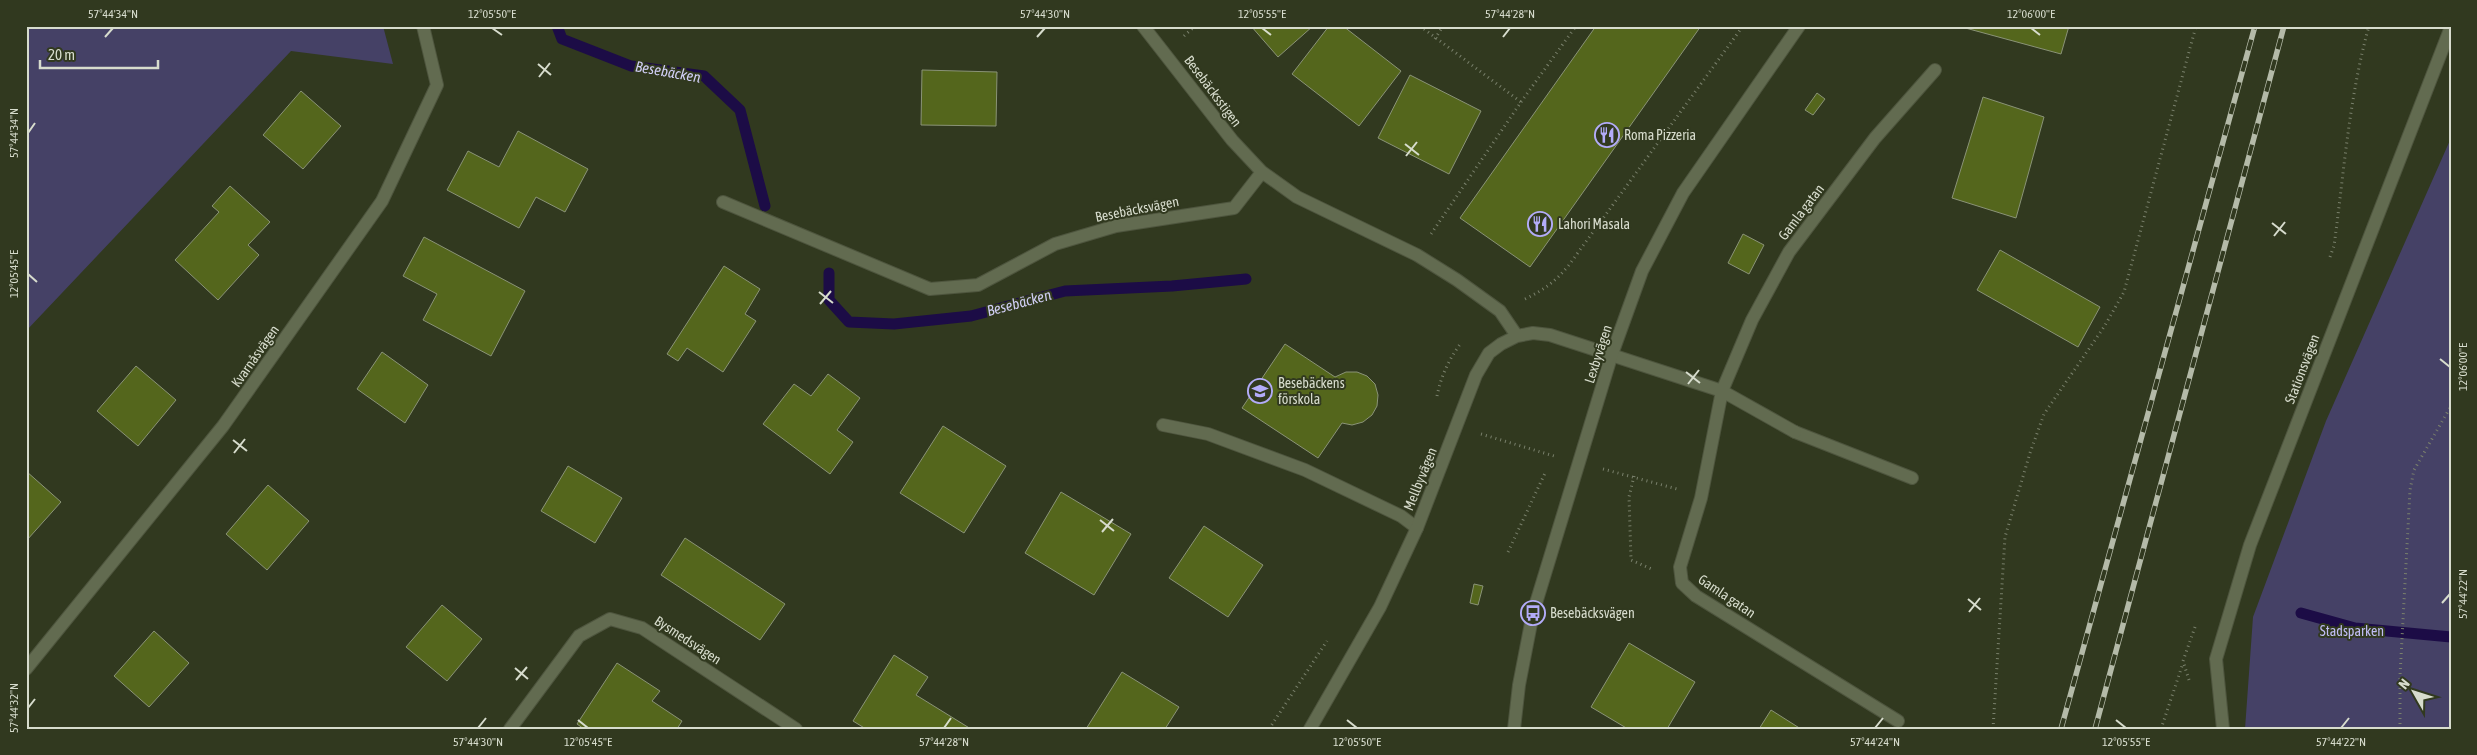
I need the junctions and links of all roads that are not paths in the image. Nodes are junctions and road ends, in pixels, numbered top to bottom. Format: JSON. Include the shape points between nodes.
{"nodes":[{"id":1,"x":423,"y":26,"type":"edge"},
{"id":2,"x":1143,"y":26,"type":"edge"},
{"id":3,"x":1799,"y":26,"type":"edge"},
{"id":4,"x":2451,"y":27,"type":"edge"},
{"id":5,"x":1935,"y":70,"type":"dead end"},
{"id":6,"x":1262,"y":172,"type":"junction"},
{"id":7,"x":723,"y":202,"type":"dead end"},
{"id":8,"x":1517,"y":336,"type":"junction"},
{"id":9,"x":1612,"y":354,"type":"junction"},
{"id":10,"x":1722,"y":391,"type":"junction"},
{"id":11,"x":1163,"y":425,"type":"dead end"},
{"id":12,"x":1912,"y":478,"type":"dead end"},
{"id":13,"x":1417,"y":528,"type":"junction"},
{"id":14,"x":26,"y":669,"type":"edge"},
{"id":15,"x":1898,"y":721,"type":"dead end"},
{"id":16,"x":510,"y":729,"type":"edge"},
{"id":17,"x":796,"y":729,"type":"edge"},
{"id":18,"x":1310,"y":729,"type":"edge"},
{"id":19,"x":1514,"y":729,"type":"edge"},
{"id":20,"x":2223,"y":729,"type":"edge"}],
"edges":[{"from":1,"to":14,"type":"street","name":"Kvarnåsvägen","via":[[437,85],[382,201],[223,426]]},
{"from":2,"to":6,"type":"street","name":"Besebäcksstigen","via":[[1232,140]]},
{"from":3,"to":9,"type":"street","name":"Lexbyvägen","via":[[1683,193],[1642,271]]},
{"from":4,"to":20,"type":"street","name":"Stationsvägen","via":[[2250,545],[2216,658]]},
{"from":5,"to":10,"type":"street","name":"Gamla gatan","via":[[1875,138],[1790,252],[1752,320]]},
{"from":6,"to":7,"type":"street","name":"Besebäcksvägen","via":[[1234,208],[1116,226],[1055,244],[978,285],[930,289]]},
{"from":6,"to":8,"type":"street","via":[[1297,197],[1417,255],[1500,312]]},
{"from":8,"to":9,"type":"street","name":"Mellbyvägen","via":[[1533,333],[1550,335]]},
{"from":8,"to":13,"type":"street","name":"Mellbyvägen","via":[[1489,353],[1476,375]]},
{"from":9,"to":10,"type":"street"},
{"from":9,"to":19,"type":"street","name":"Lexbyvägen","via":[[1533,613]]},
{"from":10,"to":12,"type":"street","via":[[1795,432]]},
{"from":10,"to":15,"type":"street","name":"Gamla gatan","via":[[1701,498],[1680,567],[1682,583],[1696,596]]},
{"from":11,"to":13,"type":"street","via":[[1208,434],[1305,470],[1401,516]]},
{"from":13,"to":18,"type":"street","name":"Mellbyvägen","via":[[1380,607]]},
{"from":16,"to":17,"type":"street","name":"Bysmedsvägen","via":[[579,636],[610,619],[642,628]]}]}
